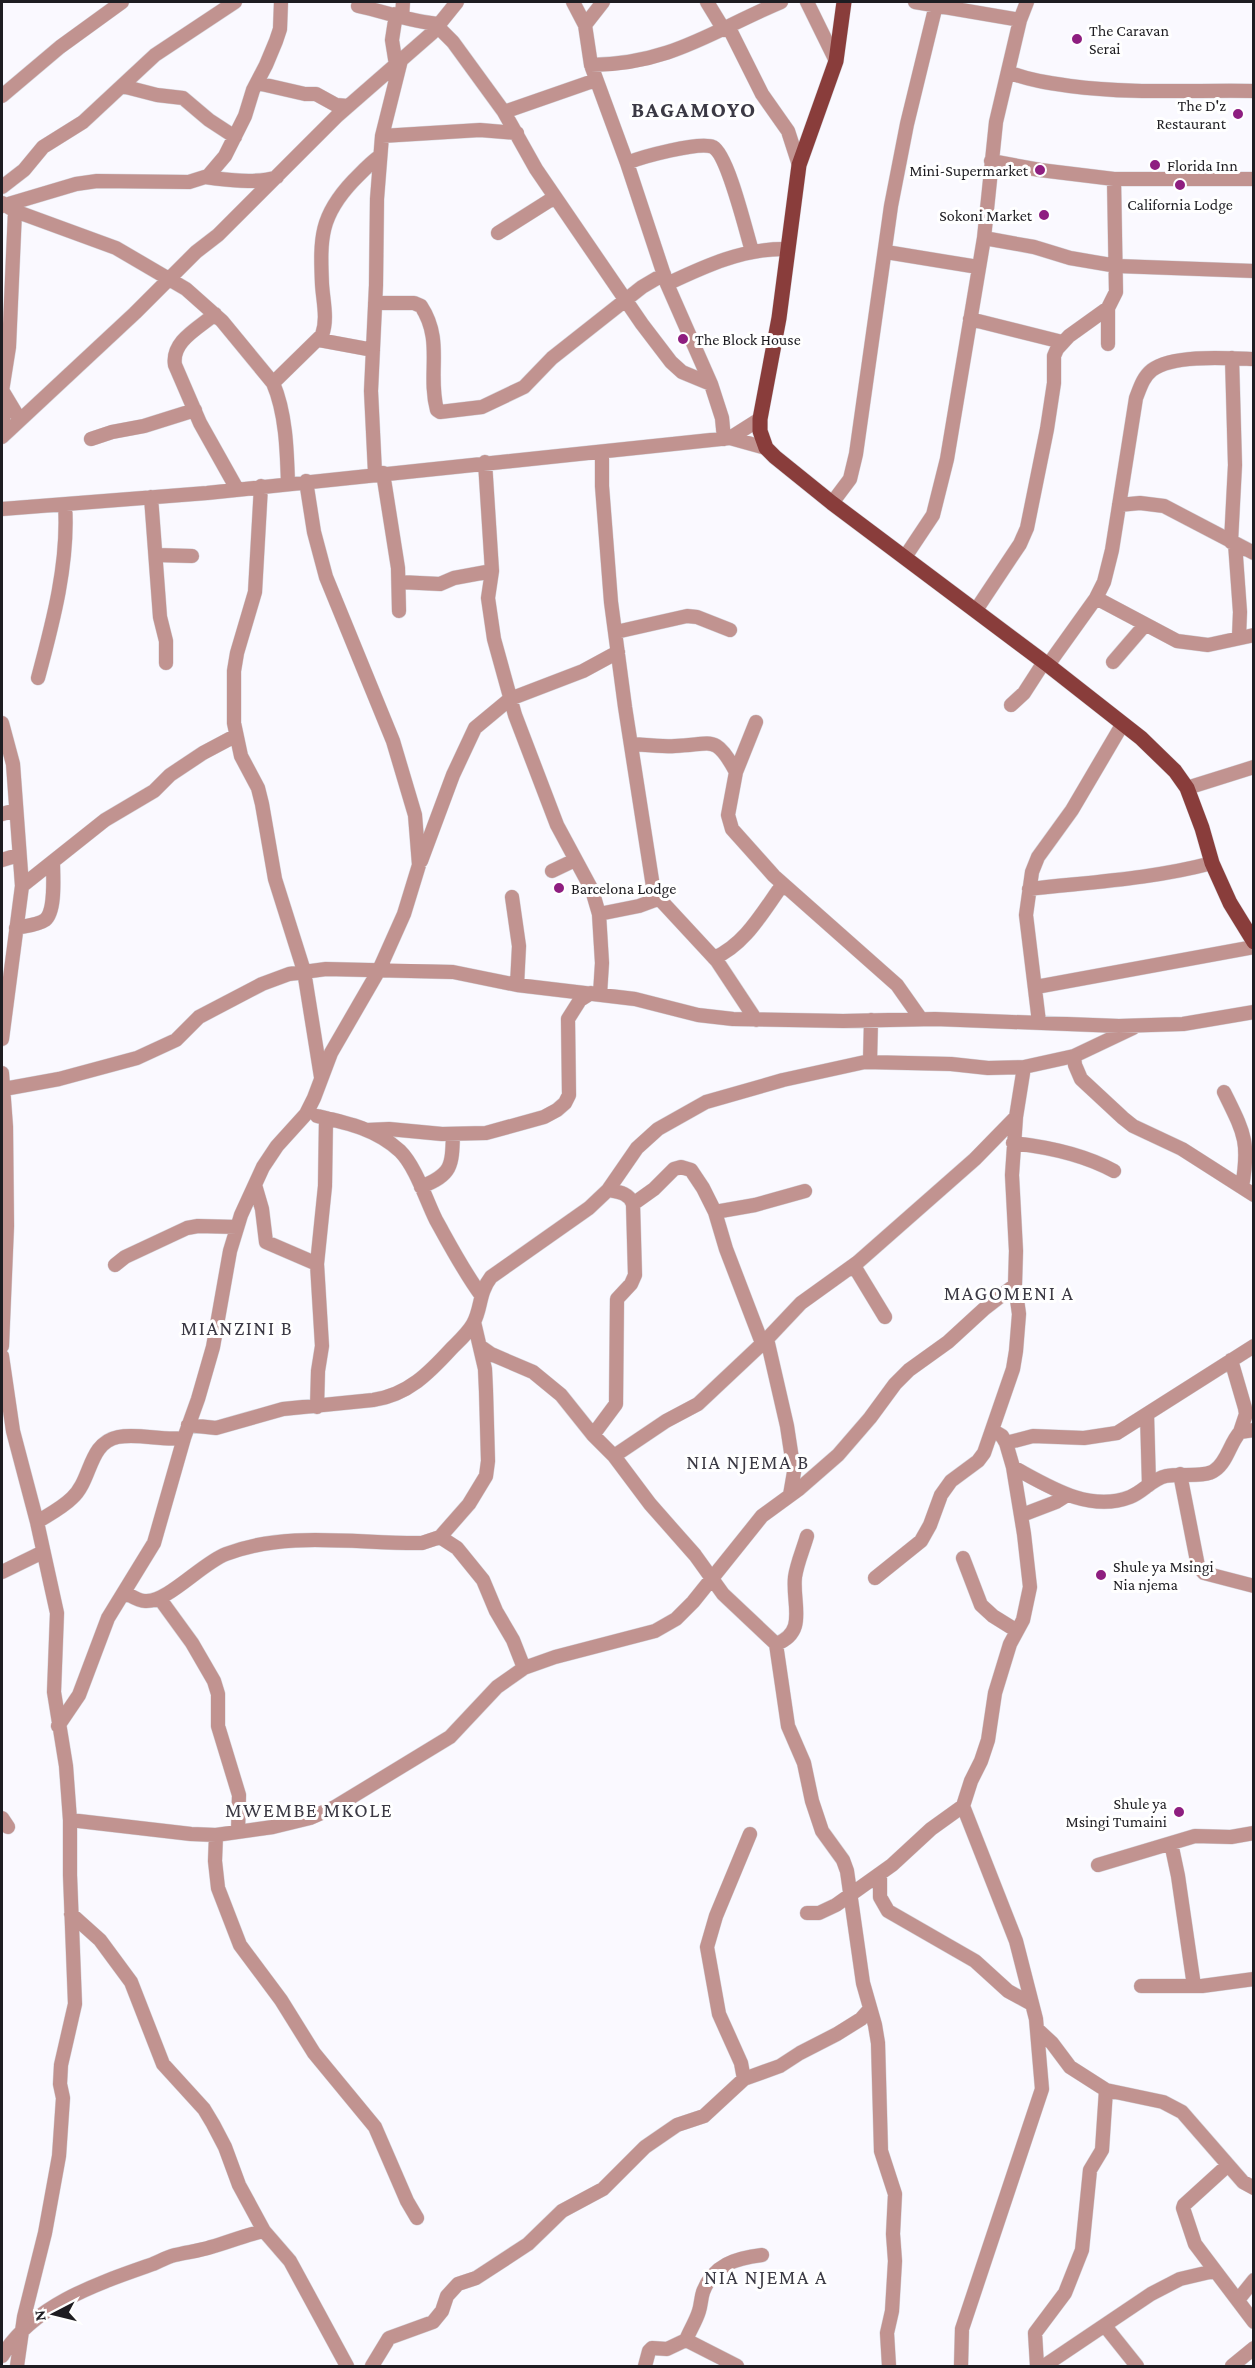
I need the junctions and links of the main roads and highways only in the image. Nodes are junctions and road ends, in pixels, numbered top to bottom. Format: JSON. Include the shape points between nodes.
{"nodes":[{"id":1,"x":844,"y":2,"type":"edge"},
{"id":2,"x":1254,"y":942,"type":"edge"}],
"edges":[{"from":1,"to":2,"type":"main road","via":[[836,61],[799,165],[779,318],[760,419],[766,448],[1163,758],[1187,788],[1212,863]]}]}
